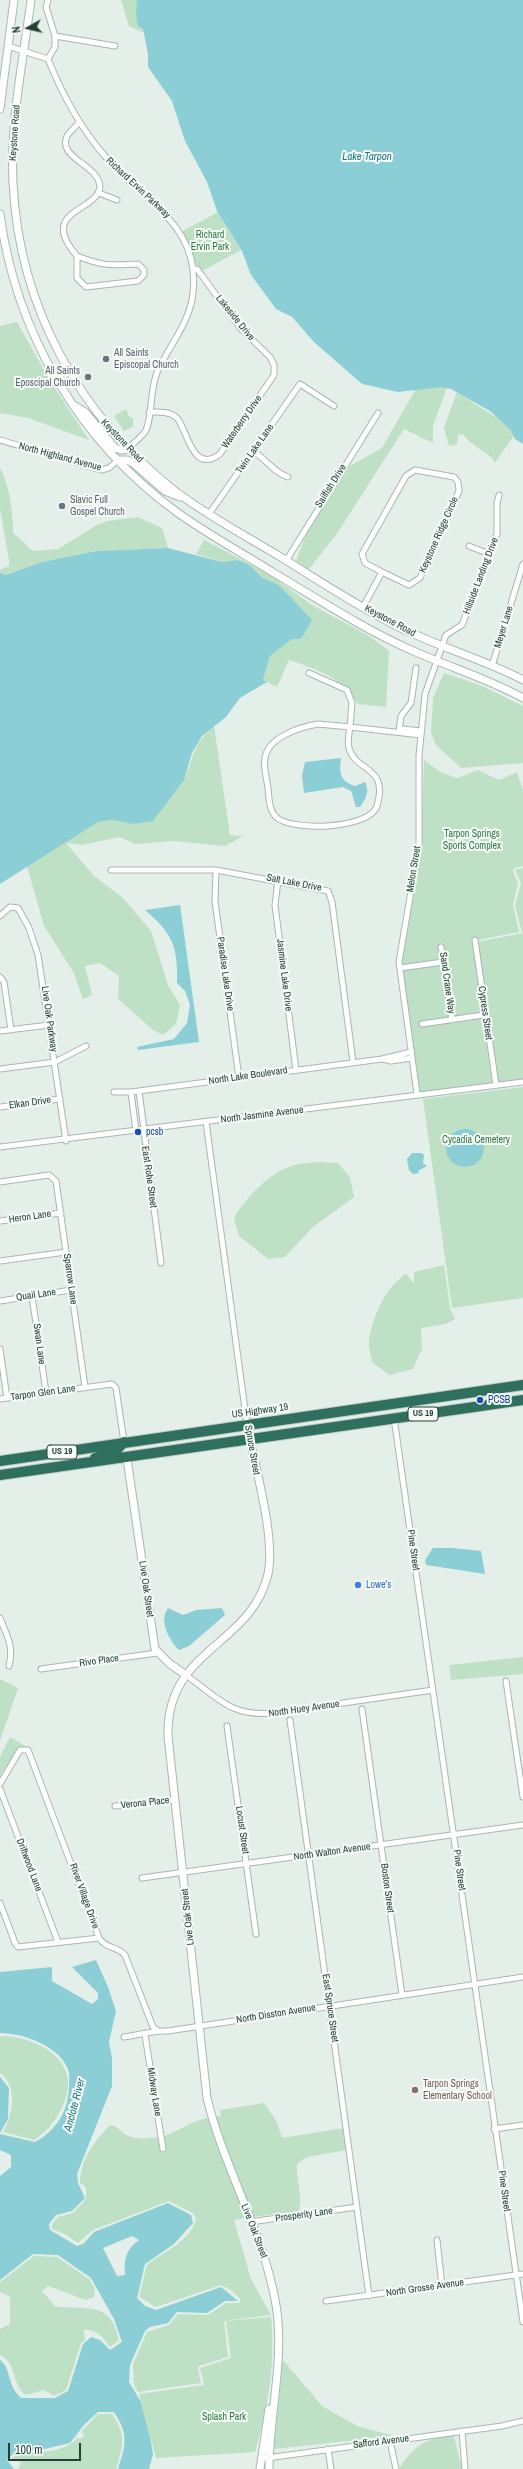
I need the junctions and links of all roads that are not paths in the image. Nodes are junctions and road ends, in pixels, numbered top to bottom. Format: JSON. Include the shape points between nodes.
{"nodes":[{"id":1,"x":14,"y":0,"type":"edge"},
{"id":2,"x":31,"y":0,"type":"edge"},
{"id":3,"x":48,"y":0,"type":"edge"},
{"id":4,"x":55,"y":36,"type":"junction"},
{"id":5,"x":8,"y":46,"type":"junction"},
{"id":6,"x":115,"y":46,"type":"dead end"},
{"id":7,"x":24,"y":51,"type":"junction"},
{"id":8,"x":48,"y":59,"type":"junction"},
{"id":9,"x":0,"y":109,"type":"edge"},
{"id":10,"x":79,"y":122,"type":"junction"},
{"id":11,"x":99,"y":192,"type":"junction"},
{"id":12,"x":117,"y":200,"type":"dead end"},
{"id":13,"x":0,"y":214,"type":"edge"},
{"id":14,"x":77,"y":256,"type":"junction"},
{"id":15,"x":193,"y":270,"type":"junction"},
{"id":16,"x":274,"y":369,"type":"joint"},
{"id":17,"x":72,"y":404,"type":"junction"},
{"id":18,"x":334,"y":406,"type":"dead end"},
{"id":19,"x":149,"y":412,"type":"junction"},
{"id":20,"x":378,"y":413,"type":"dead end"},
{"id":21,"x":0,"y":440,"type":"edge"},
{"id":22,"x":127,"y":449,"type":"junction"},
{"id":23,"x":253,"y":452,"type":"junction"},
{"id":24,"x":118,"y":460,"type":"junction"},
{"id":25,"x":288,"y":477,"type":"dead end"},
{"id":26,"x":499,"y":495,"type":"dead end"},
{"id":27,"x":188,"y":500,"type":"junction"},
{"id":28,"x":209,"y":514,"type":"junction"},
{"id":29,"x":469,"y":546,"type":"dead end"},
{"id":30,"x":489,"y":554,"type":"junction"},
{"id":31,"x":286,"y":560,"type":"junction"},
{"id":32,"x":523,"y":564,"type":"edge"},
{"id":33,"x":382,"y":572,"type":"junction"},
{"id":34,"x":363,"y":607,"type":"junction"},
{"id":35,"x":442,"y":646,"type":"junction"},
{"id":36,"x":437,"y":661,"type":"junction"},
{"id":37,"x":492,"y":666,"type":"junction"},
{"id":38,"x":416,"y":668,"type":"dead end"},
{"id":39,"x":309,"y":673,"type":"dead end"},
{"id":40,"x":523,"y":680,"type":"edge"},
{"id":41,"x":523,"y":698,"type":"edge"},
{"id":42,"x":350,"y":727,"type":"junction"},
{"id":43,"x":399,"y":731,"type":"junction"},
{"id":44,"x":421,"y":733,"type":"junction"},
{"id":45,"x":111,"y":870,"type":"dead end"},
{"id":46,"x":216,"y":870,"type":"junction"},
{"id":47,"x":278,"y":880,"type":"junction"},
{"id":48,"x":0,"y":916,"type":"edge"},
{"id":49,"x":475,"y":940,"type":"dead end"},
{"id":50,"x":441,"y":947,"type":"dead end"},
{"id":51,"x":443,"y":962,"type":"junction"},
{"id":52,"x":400,"y":968,"type":"junction"},
{"id":53,"x":0,"y":977,"type":"edge"},
{"id":54,"x":483,"y":1015,"type":"dead end"},
{"id":55,"x":452,"y":1020,"type":"junction"},
{"id":56,"x":422,"y":1024,"type":"dead end"},
{"id":57,"x":49,"y":1025,"type":"junction"},
{"id":58,"x":11,"y":1030,"type":"junction"},
{"id":59,"x":0,"y":1031,"type":"edge"},
{"id":60,"x":86,"y":1046,"type":"dead end"},
{"id":61,"x":412,"y":1055,"type":"junction"},
{"id":62,"x":54,"y":1062,"type":"junction"},
{"id":63,"x":353,"y":1062,"type":"junction"},
{"id":64,"x":0,"y":1069,"type":"edge"},
{"id":65,"x":296,"y":1070,"type":"junction"},
{"id":66,"x":239,"y":1078,"type":"junction"},
{"id":67,"x":523,"y":1082,"type":"edge"},
{"id":68,"x":496,"y":1085,"type":"junction"},
{"id":69,"x":139,"y":1091,"type":"junction"},
{"id":70,"x":114,"y":1092,"type":"dead end"},
{"id":71,"x":131,"y":1092,"type":"junction"},
{"id":72,"x":417,"y":1094,"type":"junction"},
{"id":73,"x":60,"y":1099,"type":"junction"},
{"id":74,"x":0,"y":1107,"type":"edge"},
{"id":75,"x":206,"y":1122,"type":"junction"},
{"id":76,"x":143,"y":1130,"type":"junction"},
{"id":77,"x":136,"y":1131,"type":"junction"},
{"id":78,"x":66,"y":1140,"type":"junction"},
{"id":79,"x":0,"y":1147,"type":"edge"},
{"id":80,"x":0,"y":1182,"type":"edge"},
{"id":81,"x":60,"y":1213,"type":"junction"},
{"id":82,"x":0,"y":1222,"type":"edge"},
{"id":83,"x":66,"y":1252,"type":"junction"},
{"id":84,"x":0,"y":1261,"type":"edge"},
{"id":85,"x":161,"y":1263,"type":"dead end"},
{"id":86,"x":71,"y":1290,"type":"junction"},
{"id":87,"x":32,"y":1296,"type":"junction"},
{"id":88,"x":0,"y":1300,"type":"edge"},
{"id":89,"x":0,"y":1348,"type":"edge"},
{"id":90,"x":523,"y":1385,"type":"edge"},
{"id":91,"x":85,"y":1387,"type":"junction"},
{"id":92,"x":46,"y":1392,"type":"junction"},
{"id":93,"x":457,"y":1395,"type":"junction"},
{"id":94,"x":7,"y":1398,"type":"junction"},
{"id":95,"x":0,"y":1399,"type":"edge"},
{"id":96,"x":523,"y":1400,"type":"edge"},
{"id":97,"x":392,"y":1404,"type":"junction"},
{"id":98,"x":394,"y":1418,"type":"junction"},
{"id":99,"x":248,"y":1424,"type":"junction"},
{"id":100,"x":349,"y":1425,"type":"junction"},
{"id":101,"x":250,"y":1440,"type":"junction"},
{"id":102,"x":124,"y":1442,"type":"junction"},
{"id":103,"x":127,"y":1459,"type":"junction"},
{"id":104,"x":0,"y":1461,"type":"edge"},
{"id":105,"x":65,"y":1467,"type":"junction"},
{"id":106,"x":0,"y":1476,"type":"edge"},
{"id":107,"x":0,"y":1618,"type":"edge"},
{"id":108,"x":157,"y":1653,"type":"junction"},
{"id":109,"x":9,"y":1666,"type":"dead end"},
{"id":110,"x":41,"y":1669,"type":"dead end"},
{"id":111,"x":186,"y":1675,"type":"junction"},
{"id":112,"x":506,"y":1681,"type":"dead end"},
{"id":113,"x":433,"y":1690,"type":"junction"},
{"id":114,"x":362,"y":1709,"type":"dead end"},
{"id":115,"x":290,"y":1720,"type":"dead end"},
{"id":116,"x":227,"y":1726,"type":"dead end"},
{"id":117,"x":0,"y":1784,"type":"edge"},
{"id":118,"x":0,"y":1788,"type":"edge"},
{"id":119,"x":523,"y":1798,"type":"edge"},
{"id":120,"x":175,"y":1800,"type":"junction"},
{"id":121,"x":115,"y":1806,"type":"dead end"},
{"id":122,"x":523,"y":1825,"type":"edge"},
{"id":123,"x":454,"y":1835,"type":"junction"},
{"id":124,"x":381,"y":1845,"type":"junction"},
{"id":125,"x":308,"y":1856,"type":"junction"},
{"id":126,"x":247,"y":1864,"type":"junction"},
{"id":127,"x":183,"y":1872,"type":"junction"},
{"id":128,"x":142,"y":1878,"type":"dead end"},
{"id":129,"x":0,"y":1903,"type":"edge"},
{"id":130,"x":256,"y":1934,"type":"dead end"},
{"id":131,"x":99,"y":1938,"type":"junction"},
{"id":132,"x":58,"y":1942,"type":"junction"},
{"id":133,"x":523,"y":1977,"type":"edge"},
{"id":134,"x":475,"y":1984,"type":"junction"},
{"id":135,"x":402,"y":1995,"type":"junction"},
{"id":136,"x":330,"y":2006,"type":"junction"},
{"id":137,"x":199,"y":2026,"type":"junction"},
{"id":138,"x":157,"y":2030,"type":"junction"},
{"id":139,"x":145,"y":2035,"type":"junction"},
{"id":140,"x":124,"y":2037,"type":"dead end"},
{"id":141,"x":523,"y":2125,"type":"edge"},
{"id":142,"x":494,"y":2129,"type":"junction"},
{"id":143,"x":163,"y":2149,"type":"dead end"},
{"id":144,"x":357,"y":2207,"type":"junction"},
{"id":145,"x":250,"y":2222,"type":"junction"},
{"id":146,"x":437,"y":2240,"type":"dead end"},
{"id":147,"x":523,"y":2274,"type":"edge"},
{"id":148,"x":516,"y":2275,"type":"junction"},
{"id":149,"x":442,"y":2286,"type":"junction"},
{"id":150,"x":370,"y":2296,"type":"junction"},
{"id":151,"x":326,"y":2301,"type":"dead end"},
{"id":152,"x":523,"y":2322,"type":"edge"},
{"id":153,"x":275,"y":2384,"type":"junction"},
{"id":154,"x":523,"y":2420,"type":"edge"},
{"id":155,"x":523,"y":2425,"type":"edge"},
{"id":156,"x":502,"y":2426,"type":"junction"},
{"id":157,"x":462,"y":2431,"type":"junction"},
{"id":158,"x":390,"y":2441,"type":"junction"},
{"id":159,"x":328,"y":2449,"type":"junction"},
{"id":160,"x":269,"y":2458,"type":"junction"},
{"id":161,"x":260,"y":2459,"type":"junction"},
{"id":162,"x":260,"y":2469,"type":"edge"},
{"id":163,"x":269,"y":2469,"type":"edge"},
{"id":164,"x":331,"y":2469,"type":"edge"},
{"id":165,"x":396,"y":2469,"type":"edge"},
{"id":166,"x":465,"y":2469,"type":"edge"}],
"edges":[{"from":1,"to":5,"type":"main road","name":"Keystone Road"},
{"from":2,"to":7,"type":"main road","name":"Keystone Road"},
{"from":3,"to":4,"type":"street","via":[[46,8]]},
{"from":4,"to":6,"type":"street"},
{"from":4,"to":8,"type":"street","via":[[55,47]]},
{"from":5,"to":7,"type":"street"},
{"from":5,"to":9,"type":"main road","name":"Keystone Road"},
{"from":7,"to":8,"type":"street"},
{"from":7,"to":22,"type":"main road","name":"Keystone Road","via":[[15,112],[12,160],[15,208],[23,254],[36,298],[57,349],[97,414]]},
{"from":8,"to":10,"type":"street","name":"Richard Ervin Parkway"},
{"from":10,"to":11,"type":"street","via":[[67,137],[66,148],[70,155],[96,174]]},
{"from":10,"to":15,"type":"street","name":"Richard Ervin Parkway","via":[[112,165],[172,221],[187,246]]},
{"from":11,"to":12,"type":"street"},
{"from":11,"to":14,"type":"street","via":[[92,201],[72,213],[65,224],[65,239]]},
{"from":13,"to":17,"type":"main road","name":"Keystone Road","via":[[8,258],[28,321],[51,370]]},
{"from":14,"to":14,"type":"street","via":[[104,266],[138,264],[144,270],[144,275],[138,281],[86,287],[77,278]]},
{"from":15,"to":16,"type":"street","name":"Lakeside Drive","via":[[197,269],[241,328],[269,356]]},
{"from":15,"to":19,"type":"street","name":"Richard Ervin Parkway","via":[[190,307],[155,376]]},
{"from":16,"to":19,"type":"street","name":"Waterberry Drive","via":[[272,379],[220,454],[215,457],[202,456],[192,449],[182,423],[175,416],[166,412]]},
{"from":17,"to":22,"type":"main road","via":[[85,412],[116,448]]},
{"from":17,"to":24,"type":"main road","name":"Keystone Road"},
{"from":18,"to":23,"type":"street","name":"Twin Lake Lane","via":[[300,384]]},
{"from":19,"to":22,"type":"street","name":"Richard Ervin Parkway","via":[[145,432]]},
{"from":20,"to":31,"type":"street","name":"Sailfish Drive"},
{"from":21,"to":24,"type":"street","name":"North Highland Avenue","via":[[101,470],[109,468]]},
{"from":22,"to":27,"type":"main road","name":"Keystone Road"},
{"from":23,"to":25,"type":"street","via":[[263,457],[278,473]]},
{"from":23,"to":28,"type":"street","name":"Twin Lake Lane"},
{"from":24,"to":27,"type":"main road","via":[[129,461],[165,492]]},
{"from":24,"to":36,"type":"main road","name":"Keystone Road","via":[[157,496],[198,526],[358,624]]},
{"from":26,"to":30,"type":"street","name":"Hillside Landing Drive","via":[[498,530]]},
{"from":27,"to":28,"type":"main road","name":"Keystone Road"},
{"from":28,"to":31,"type":"main road","name":"Keystone Road"},
{"from":29,"to":30,"type":"street"},
{"from":30,"to":35,"type":"street","name":"Hillside Landing Drive","via":[[462,625],[447,633]]},
{"from":31,"to":34,"type":"main road","name":"Keystone Road"},
{"from":32,"to":37,"type":"street","name":"Meyer Lane"},
{"from":33,"to":33,"type":"street","name":"Keystone Ridge Circle","via":[[409,585],[419,579],[459,491],[458,482],[454,477],[415,470],[406,476],[363,552],[365,563]]},
{"from":33,"to":34,"type":"street"},
{"from":34,"to":35,"type":"main road","name":"Keystone Road"},
{"from":35,"to":36,"type":"street","name":"Melon Street"},
{"from":35,"to":37,"type":"main road","name":"Keystone Road"},
{"from":36,"to":41,"type":"main road","name":"Keystone Road"},
{"from":36,"to":44,"type":"street","name":"Melon Street","via":[[426,689]]},
{"from":37,"to":40,"type":"main road","name":"Keystone Road"},
{"from":38,"to":43,"type":"street","via":[[411,703],[401,716]]},
{"from":39,"to":42,"type":"street","via":[[346,690],[352,703]]},
{"from":42,"to":42,"type":"street","via":[[318,724],[301,727],[270,746],[264,762],[270,808],[276,817],[282,821],[309,827],[361,820],[375,811],[378,781],[351,752]]},
{"from":42,"to":43,"type":"street"},
{"from":43,"to":44,"type":"street"},
{"from":44,"to":52,"type":"street","name":"Melon Street","via":[[419,842]]},
{"from":45,"to":46,"type":"street","name":"Salt Lake Drive"},
{"from":46,"to":47,"type":"street","name":"Salt Lake Drive"},
{"from":46,"to":66,"type":"street","name":"Paradise Lake Drive","via":[[215,901]]},
{"from":47,"to":63,"type":"street","name":"Salt Lake Drive","via":[[324,888],[330,893]]},
{"from":47,"to":65,"type":"street","name":"Jasmine Lake Drive","via":[[274,905]]},
{"from":48,"to":57,"type":"street","name":"Live Oak Parkway","via":[[13,906],[24,915],[38,955]]},
{"from":49,"to":68,"type":"street","name":"Cypress Street"},
{"from":50,"to":51,"type":"street","name":"Sand Crane Way"},
{"from":51,"to":52,"type":"street"},
{"from":51,"to":55,"type":"street","name":"Sand Crane Way"},
{"from":52,"to":61,"type":"street","name":"Melon Street"},
{"from":53,"to":58,"type":"street","via":[[4,982]]},
{"from":54,"to":55,"type":"street"},
{"from":55,"to":56,"type":"street"},
{"from":57,"to":58,"type":"street"},
{"from":57,"to":62,"type":"street","name":"Live Oak Parkway"},
{"from":58,"to":59,"type":"street"},
{"from":60,"to":62,"type":"street"},
{"from":61,"to":63,"type":"street","name":"North Lake Boulevard"},
{"from":61,"to":72,"type":"street","name":"Melon Street"},
{"from":62,"to":64,"type":"street"},
{"from":62,"to":73,"type":"street","name":"Live Oak Parkway"},
{"from":63,"to":65,"type":"street","name":"North Lake Boulevard"},
{"from":65,"to":66,"type":"street","name":"North Lake Boulevard"},
{"from":66,"to":69,"type":"street","name":"North Lake Boulevard"},
{"from":67,"to":68,"type":"street","name":"North Jasmine Avenue"},
{"from":68,"to":72,"type":"street","name":"North Jasmine Avenue"},
{"from":69,"to":71,"type":"street","name":"North Lake Boulevard"},
{"from":69,"to":76,"type":"street","name":"East Rohe Street"},
{"from":70,"to":71,"type":"street","name":"North Lake Boulevard"},
{"from":71,"to":77,"type":"street"},
{"from":72,"to":75,"type":"street","name":"North Jasmine Avenue"},
{"from":73,"to":74,"type":"street","name":"Elkan Drive"},
{"from":73,"to":78,"type":"street","name":"Live Oak Parkway"},
{"from":75,"to":76,"type":"street","name":"North Jasmine Avenue"},
{"from":75,"to":99,"type":"street","name":"Spruce Street"},
{"from":76,"to":77,"type":"street","name":"North Jasmine Avenue"},
{"from":76,"to":85,"type":"street","name":"East Rohe Street"},
{"from":77,"to":78,"type":"street","name":"North Jasmine Avenue"},
{"from":78,"to":79,"type":"street","name":"North Jasmine Avenue"},
{"from":80,"to":81,"type":"street","name":"Sparrow Lane","via":[[49,1175],[56,1181]]},
{"from":81,"to":82,"type":"street","name":"Heron Lane"},
{"from":81,"to":83,"type":"street","name":"Sparrow Lane"},
{"from":83,"to":84,"type":"street"},
{"from":83,"to":86,"type":"street","name":"Sparrow Lane"},
{"from":86,"to":87,"type":"street","name":"Quail Lane"},
{"from":86,"to":91,"type":"street","name":"Sparrow Lane"},
{"from":87,"to":88,"type":"street","name":"Quail Lane"},
{"from":87,"to":92,"type":"street","name":"Swan Lane"},
{"from":89,"to":94,"type":"street"},
{"from":90,"to":93,"type":"highway","name":"US Highway 19","number":"US 19"},
{"from":91,"to":92,"type":"street","name":"Tarpon Glen Lane"},
{"from":91,"to":102,"type":"street","name":"Tarpon Glen Lane","via":[[111,1384],[116,1388]]},
{"from":92,"to":94,"type":"street","name":"Tarpon Glen Lane"},
{"from":93,"to":97,"type":"highway","name":"US Highway 19","number":"US 19"},
{"from":93,"to":98,"type":"highway","via":[[408,1409]]},
{"from":94,"to":95,"type":"street","name":"Tarpon Glen Lane"},
{"from":96,"to":98,"type":"highway","number":"US 19"},
{"from":97,"to":99,"type":"highway","name":"US Highway 19","number":"US 19"},
{"from":97,"to":100,"type":"highway","via":[[384,1413]]},
{"from":98,"to":100,"type":"highway","number":"US 19"},
{"from":98,"to":113,"type":"street","name":"Pine Street"},
{"from":99,"to":101,"type":"main road","name":"Spruce Street"},
{"from":99,"to":102,"type":"highway","name":"US Highway 19","number":"US 19"},
{"from":100,"to":101,"type":"highway","number":"US 19"},
{"from":101,"to":103,"type":"highway","number":"US 19"},
{"from":101,"to":111,"type":"main road","name":"Spruce Street","via":[[268,1529],[268,1574],[252,1612],[201,1657]]},
{"from":102,"to":104,"type":"highway","name":"US Highway 19","number":"US 19"},
{"from":102,"to":105,"type":"highway","via":[[115,1452]]},
{"from":103,"to":105,"type":"highway","number":"US 19"},
{"from":103,"to":108,"type":"main road","name":"Live Oak Street"},
{"from":105,"to":106,"type":"highway","number":"US 19"},
{"from":107,"to":109,"type":"street","via":[[11,1647]]},
{"from":108,"to":110,"type":"street","name":"Rivo Place"},
{"from":108,"to":111,"type":"main road"},
{"from":111,"to":113,"type":"street","name":"North Huey Avenue","via":[[232,1709],[251,1714],[274,1713]]},
{"from":111,"to":120,"type":"main road","name":"Live Oak Street","via":[[175,1694],[168,1720]]},
{"from":112,"to":119,"type":"street"},
{"from":113,"to":123,"type":"street","name":"Pine Street"},
{"from":114,"to":124,"type":"street","name":"Boston Street"},
{"from":115,"to":125,"type":"street","name":"East Spruce Street"},
{"from":116,"to":126,"type":"street","name":"Locust Street"},
{"from":117,"to":131,"type":"street","name":"River Village Drive","via":[[20,1750],[25,1749],[31,1754]]},
{"from":118,"to":132,"type":"street","name":"Driftwood Lane"},
{"from":120,"to":121,"type":"street","name":"Verona Place"},
{"from":120,"to":127,"type":"main road","name":"Live Oak Street"},
{"from":122,"to":123,"type":"street","name":"North Walton Avenue"},
{"from":123,"to":124,"type":"street","name":"North Walton Avenue"},
{"from":123,"to":134,"type":"street","name":"Pine Street"},
{"from":124,"to":125,"type":"street","name":"North Walton Avenue"},
{"from":124,"to":135,"type":"street","name":"Boston Street"},
{"from":125,"to":126,"type":"street","name":"North Walton Avenue"},
{"from":125,"to":136,"type":"street","name":"East Spruce Street"},
{"from":126,"to":127,"type":"street","name":"North Walton Avenue"},
{"from":126,"to":130,"type":"street","name":"Locust Street"},
{"from":127,"to":128,"type":"street","name":"North Walton Avenue"},
{"from":127,"to":137,"type":"main road","name":"Live Oak Street"},
{"from":129,"to":132,"type":"street","via":[[18,1947]]},
{"from":131,"to":132,"type":"street"},
{"from":131,"to":138,"type":"street","name":"River Village Drive","via":[[106,1946],[125,1955],[153,2027]]},
{"from":133,"to":134,"type":"street","name":"North Disston Avenue"},
{"from":134,"to":135,"type":"street","name":"North Disston Avenue"},
{"from":134,"to":142,"type":"street","name":"Pine Street"},
{"from":135,"to":136,"type":"street","name":"North Disston Avenue"},
{"from":136,"to":137,"type":"street","name":"North Disston Avenue"},
{"from":136,"to":144,"type":"street","name":"East Spruce Street"},
{"from":137,"to":138,"type":"street","name":"North Disston Avenue","via":[[168,2031]]},
{"from":137,"to":145,"type":"main road","name":"Live Oak Street","via":[[207,2098]]},
{"from":138,"to":139,"type":"street","name":"North Disston Avenue"},
{"from":139,"to":140,"type":"street","name":"North Disston Avenue"},
{"from":139,"to":143,"type":"street","name":"Midway Lane"},
{"from":141,"to":142,"type":"street"},
{"from":142,"to":148,"type":"street","name":"Pine Street"},
{"from":144,"to":145,"type":"street","name":"Prosperity Lane"},
{"from":144,"to":150,"type":"street","name":"East Spruce Street"},
{"from":145,"to":153,"type":"main road","name":"Live Oak Street","via":[[265,2259],[276,2306],[279,2346]]},
{"from":146,"to":149,"type":"street"},
{"from":147,"to":148,"type":"street","name":"North Grosse Avenue"},
{"from":148,"to":149,"type":"street","name":"North Grosse Avenue"},
{"from":148,"to":152,"type":"street","name":"Pine Street"},
{"from":149,"to":150,"type":"street","name":"North Grosse Avenue"},
{"from":150,"to":151,"type":"street","name":"North Grosse Avenue"},
{"from":153,"to":160,"type":"main road"},
{"from":153,"to":161,"type":"main road"},
{"from":154,"to":156,"type":"street"},
{"from":155,"to":156,"type":"street"},
{"from":156,"to":157,"type":"street","name":"Safford Avenue"},
{"from":157,"to":158,"type":"street","name":"Safford Avenue"},
{"from":157,"to":166,"type":"street"},
{"from":158,"to":159,"type":"street","name":"Safford Avenue"},
{"from":158,"to":165,"type":"street"},
{"from":159,"to":160,"type":"street","name":"Safford Avenue"},
{"from":159,"to":164,"type":"street"},
{"from":160,"to":161,"type":"street","name":"Safford Avenue"},
{"from":160,"to":163,"type":"main road"},
{"from":161,"to":162,"type":"main road"}]}
